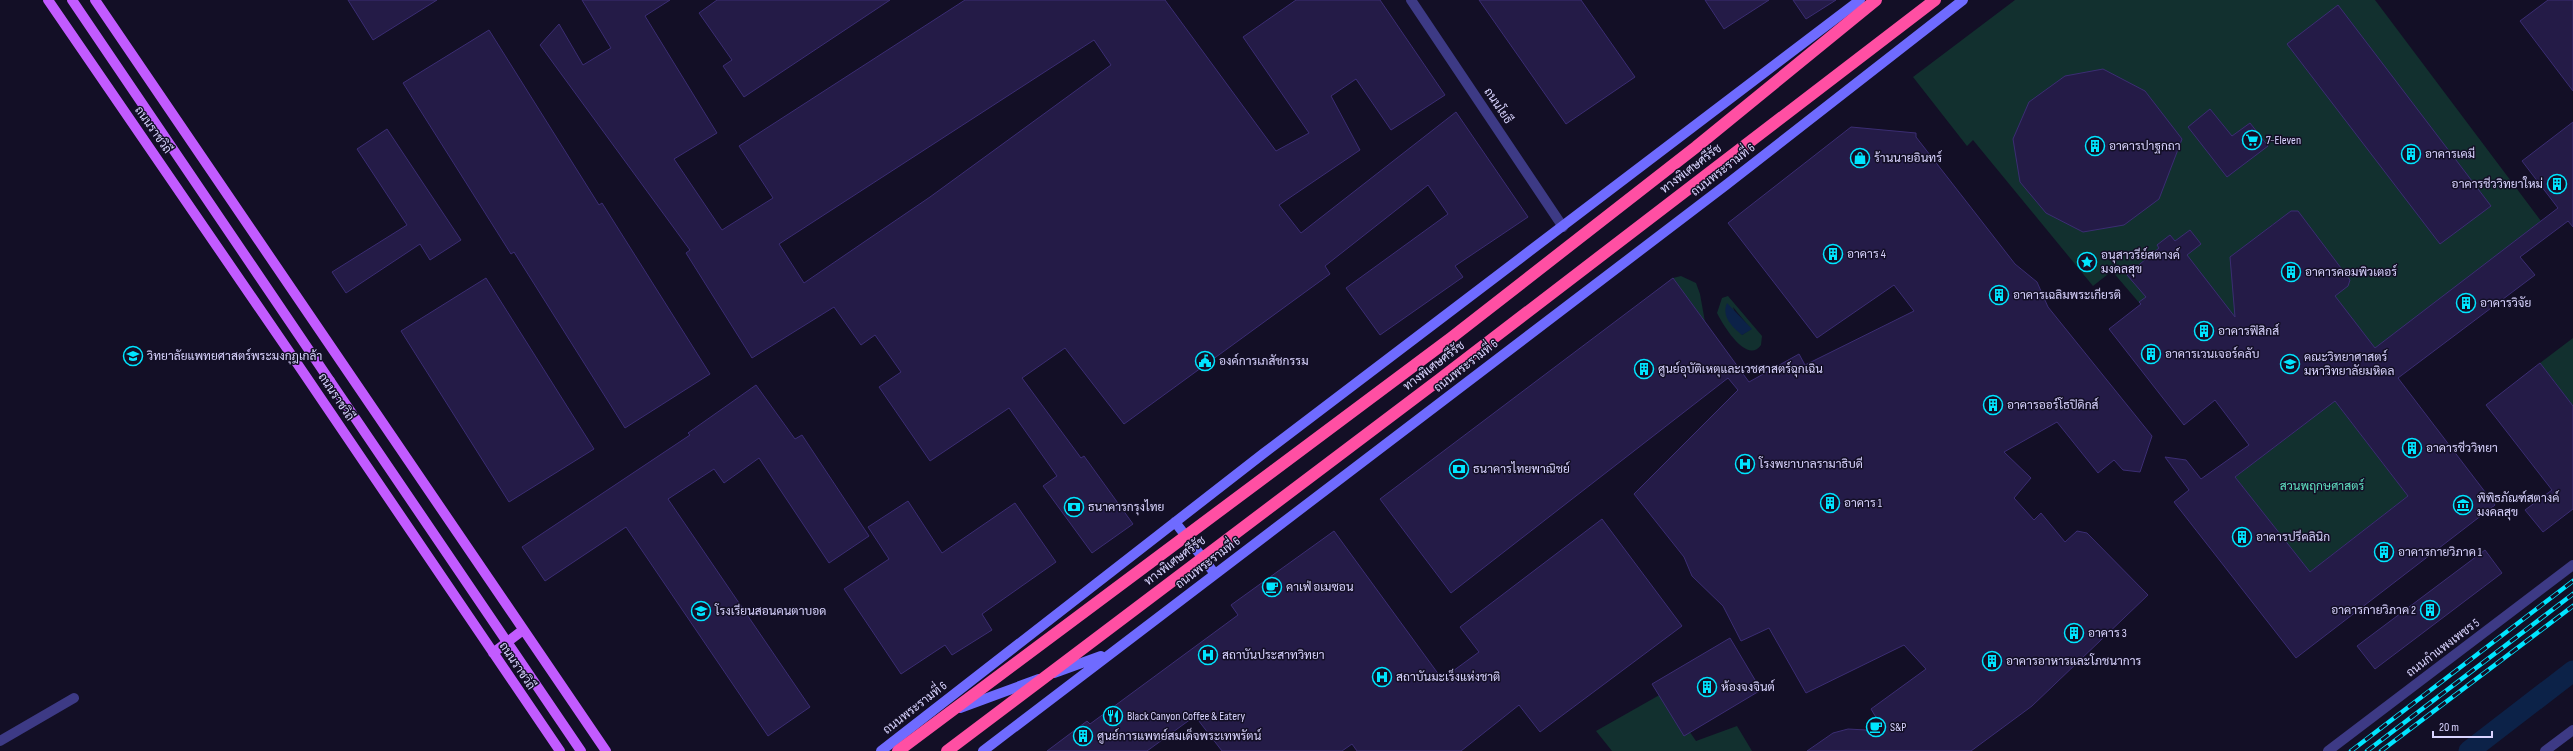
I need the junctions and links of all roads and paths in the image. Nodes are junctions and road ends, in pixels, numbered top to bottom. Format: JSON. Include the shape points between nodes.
{"nodes":[{"id":1,"x":48,"y":0,"type":"edge"},
{"id":2,"x":72,"y":0,"type":"edge"},
{"id":3,"x":96,"y":0,"type":"edge"},
{"id":4,"x":1412,"y":0,"type":"edge"},
{"id":5,"x":1860,"y":0,"type":"edge"},
{"id":6,"x":1876,"y":0,"type":"edge"},
{"id":7,"x":1935,"y":0,"type":"edge"},
{"id":8,"x":1963,"y":0,"type":"edge"},
{"id":9,"x":1563,"y":227,"type":"junction"},
{"id":10,"x":1175,"y":522,"type":"junction"},
{"id":11,"x":2573,"y":565,"type":"edge"},
{"id":12,"x":1215,"y":574,"type":"junction"},
{"id":13,"x":523,"y":630,"type":"junction"},
{"id":14,"x":1110,"y":652,"type":"junction"},
{"id":15,"x":493,"y":653,"type":"junction"},
{"id":16,"x":74,"y":698,"type":"dead end"},
{"id":17,"x":913,"y":725,"type":"junction"},
{"id":18,"x":2573,"y":730,"type":"edge"},
{"id":19,"x":0,"y":741,"type":"edge"},
{"id":20,"x":560,"y":751,"type":"edge"},
{"id":21,"x":581,"y":751,"type":"edge"},
{"id":22,"x":606,"y":751,"type":"edge"},
{"id":23,"x":881,"y":751,"type":"edge"},
{"id":24,"x":898,"y":751,"type":"edge"},
{"id":25,"x":947,"y":751,"type":"edge"},
{"id":26,"x":983,"y":751,"type":"edge"},
{"id":27,"x":2328,"y":751,"type":"edge"},
{"id":28,"x":2545,"y":751,"type":"edge"}],
"edges":[{"from":1,"to":15,"type":"main road","name":"ถนนราชวิถี"},
{"from":2,"to":21,"type":"main road","bridge":true},
{"from":3,"to":13,"type":"main road","name":"ถนนราชวิถี"},
{"from":4,"to":9,"type":"street","name":"ถนนโยธี"},
{"from":5,"to":9,"type":"main road","name":"ถนนพระรามที่ 6"},
{"from":6,"to":24,"type":"highway","name":"ทางพิเศษศรีรัช","bridge":true,"via":[[1696,147],[1458,333]]},
{"from":7,"to":25,"type":"highway","name":"ทางพิเศษศรีรัช","bridge":true,"via":[[1440,379]]},
{"from":8,"to":12,"type":"main road","name":"ถนนพระรามที่ 6","via":[[1716,193]]},
{"from":9,"to":10,"type":"main road","name":"ถนนพระรามที่ 6"},
{"from":10,"to":12,"type":"main road"},
{"from":10,"to":17,"type":"main road","name":"ถนนพระรามที่ 6"},
{"from":11,"to":27,"type":"street","name":"ถนนกำแพงเพชร 5"},
{"from":12,"to":14,"type":"main road","name":"ถนนพระรามที่ 6"},
{"from":13,"to":15,"type":"main road"},
{"from":13,"to":22,"type":"main road","name":"ถนนราชวิถี"},
{"from":14,"to":17,"type":"main road"},
{"from":14,"to":26,"type":"main road","name":"ถนนพระรามที่ 6"},
{"from":15,"to":20,"type":"main road","name":"ถนนราชวิถี"},
{"from":16,"to":19,"type":"street"},
{"from":17,"to":23,"type":"main road","name":"ถนนพระรามที่ 6"},
{"from":18,"to":28,"type":"street"}]}
